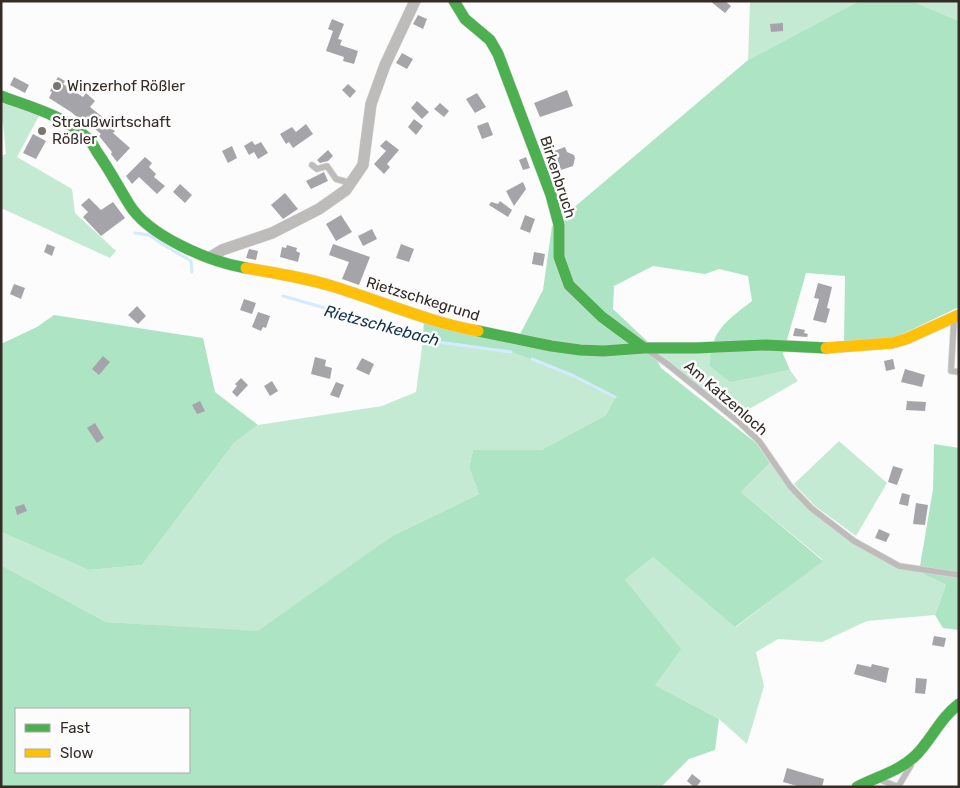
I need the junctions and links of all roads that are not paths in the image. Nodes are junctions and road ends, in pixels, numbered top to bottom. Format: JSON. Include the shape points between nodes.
{"nodes":[{"id":1,"x":415,"y":1,"type":"edge"},
{"id":2,"x":454,"y":1,"type":"edge"},
{"id":3,"x":1,"y":96,"type":"edge"},
{"id":4,"x":312,"y":165,"type":"dead end"},
{"id":5,"x":351,"y":183,"type":"junction"},
{"id":6,"x":209,"y":258,"type":"junction"},
{"id":7,"x":956,"y":316,"type":"edge"},
{"id":8,"x":644,"y":348,"type":"junction"},
{"id":9,"x":959,"y":372,"type":"edge"},
{"id":10,"x":959,"y":574,"type":"edge"},
{"id":11,"x":959,"y":704,"type":"edge"},
{"id":12,"x":914,"y":756,"type":"junction"},
{"id":13,"x":876,"y":778,"type":"junction"},
{"id":14,"x":857,"y":787,"type":"edge"},
{"id":15,"x":898,"y":787,"type":"edge"}],
"edges":[{"from":1,"to":5,"type":"street","via":[[371,104],[363,165]]},
{"from":2,"to":8,"type":"street","name":"Birkenbruch","via":[[466,19],[490,40],[498,54],[551,194],[559,225],[559,258],[569,285],[602,317]]},
{"from":3,"to":6,"type":"street","name":"Rietzschkegrund","via":[[59,118],[88,137],[130,206],[148,225],[184,248]]},
{"from":4,"to":5,"type":"lane","via":[[317,169],[327,166],[336,179]]},
{"from":5,"to":6,"type":"street","via":[[319,209],[272,233],[222,250]]},
{"from":6,"to":8,"type":"street","name":"Rietzschkegrund","via":[[334,287],[452,326],[580,350]]},
{"from":7,"to":8,"type":"street","name":"Rietzschkegrund","via":[[892,343],[833,348],[766,345]]},
{"from":7,"to":9,"type":"lane","via":[[951,371]]},
{"from":8,"to":10,"type":"lane","name":"Am Katzenloch","via":[[739,422],[759,441],[790,486],[811,508],[854,541],[899,566]]},
{"from":11,"to":12,"type":"street","via":[[950,709]]},
{"from":12,"to":13,"type":"street"},
{"from":12,"to":15,"type":"lane"},
{"from":13,"to":14,"type":"street"},
{"from":13,"to":15,"type":"lane"}]}
